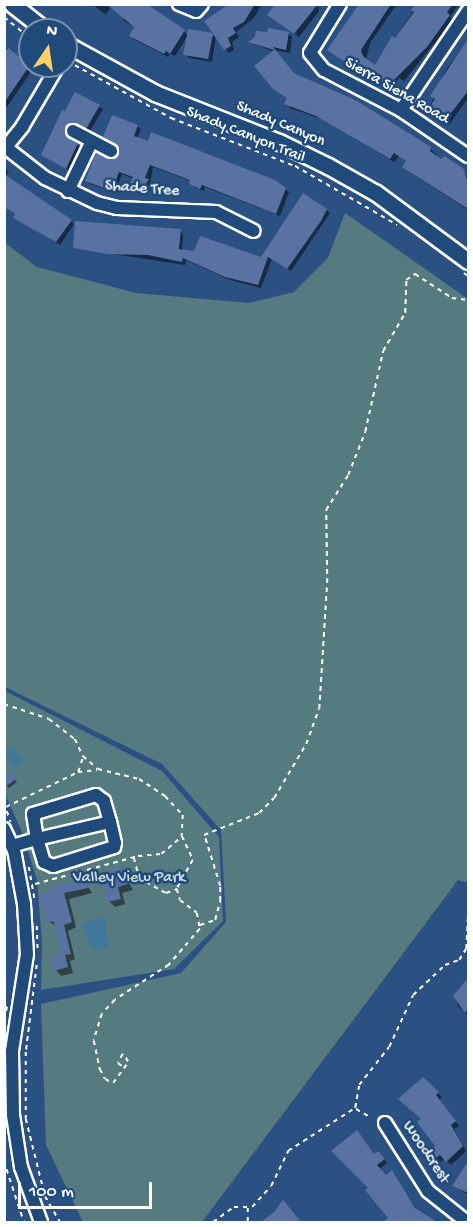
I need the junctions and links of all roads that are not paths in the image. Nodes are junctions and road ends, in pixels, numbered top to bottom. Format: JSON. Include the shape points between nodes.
{"nodes":[{"id":1,"x":12,"y":4,"type":"edge"},
{"id":2,"x":179,"y":4,"type":"edge"},
{"id":3,"x":340,"y":4,"type":"edge"},
{"id":4,"x":199,"y":8,"type":"edge"},
{"id":5,"x":468,"y":11,"type":"edge"},
{"id":6,"x":30,"y":18,"type":"edge"},
{"id":7,"x":78,"y":59,"type":"edge"},
{"id":8,"x":52,"y":78,"type":"edge"},
{"id":9,"x":401,"y":111,"type":"junction"},
{"id":10,"x":73,"y":131,"type":"dead end"},
{"id":11,"x":91,"y":143,"type":"junction"},
{"id":12,"x":5,"y":147,"type":"edge"},
{"id":13,"x":111,"y":152,"type":"dead end"},
{"id":14,"x":468,"y":156,"type":"edge"},
{"id":15,"x":68,"y":191,"type":"junction"},
{"id":16,"x":254,"y":231,"type":"dead end"},
{"id":17,"x":465,"y":266,"type":"edge"},
{"id":18,"x":110,"y":822,"type":"junction"},
{"id":19,"x":8,"y":826,"type":"edge"},
{"id":20,"x":37,"y":839,"type":"junction"},
{"id":21,"x":12,"y":846,"type":"junction"},
{"id":22,"x":10,"y":1018,"type":"edge"},
{"id":23,"x":385,"y":1123,"type":"dead end"},
{"id":24,"x":41,"y":1222,"type":"edge"},
{"id":25,"x":467,"y":1222,"type":"edge"}],
"edges":[{"from":1,"to":6,"type":"main road"},
{"from":2,"to":4,"type":"street"},
{"from":3,"to":9,"type":"street","name":"Sierra Siena Road","via":[[310,52],[324,70]]},
{"from":5,"to":9,"type":"street"},
{"from":7,"to":17,"type":"main road","name":"Shady Canyon","via":[[328,166],[376,193]]},
{"from":8,"to":12,"type":"street","via":[[22,128]]},
{"from":9,"to":14,"type":"street","name":"Sierra Siena Road"},
{"from":10,"to":11,"type":"street"},
{"from":11,"to":13,"type":"street"},
{"from":11,"to":15,"type":"street"},
{"from":12,"to":15,"type":"street","name":"Shade Tree","via":[[21,162]]},
{"from":15,"to":16,"type":"street","name":"Shade Tree","via":[[117,208],[216,213]]},
{"from":18,"to":20,"type":"street"},
{"from":18,"to":20,"type":"street","via":[[104,801],[96,795],[33,814]]},
{"from":18,"to":20,"type":"street","via":[[114,847],[53,866],[44,862]]},
{"from":19,"to":21,"type":"street"},
{"from":20,"to":21,"type":"street"},
{"from":21,"to":22,"type":"street","via":[[24,904],[27,954]]},
{"from":22,"to":24,"type":"street","via":[[13,1115],[21,1167]]},
{"from":23,"to":25,"type":"street","name":"Woodcrest","via":[[428,1191]]}]}
